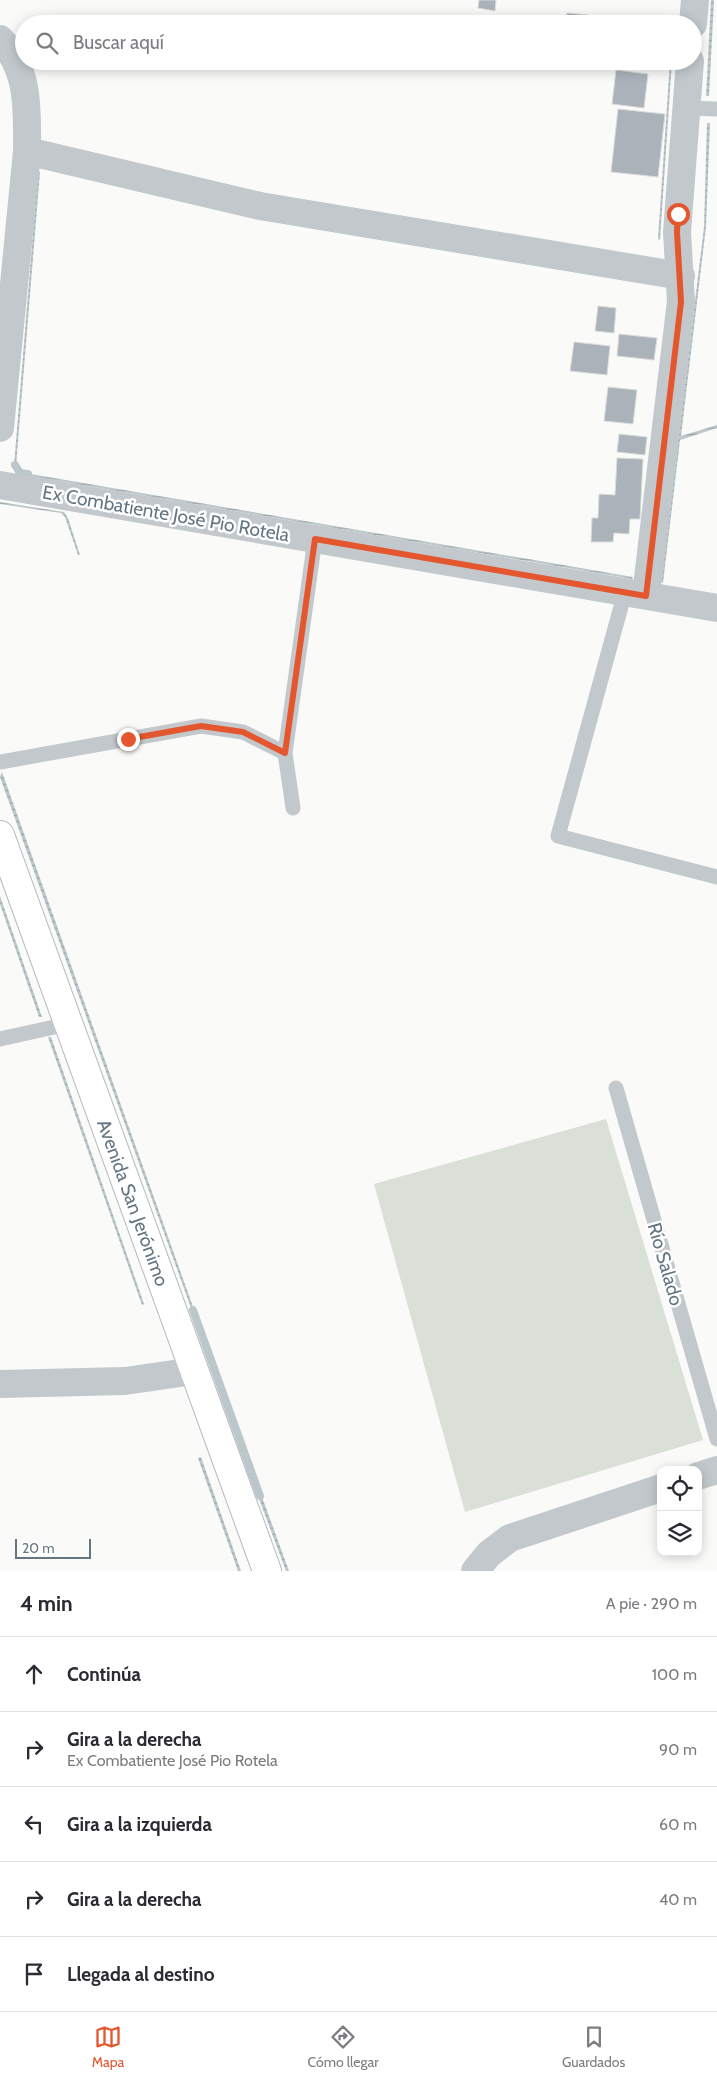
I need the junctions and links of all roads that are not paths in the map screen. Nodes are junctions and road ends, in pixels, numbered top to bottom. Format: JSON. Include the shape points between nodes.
{"nodes":[{"id":1,"x":695,"y":0,"type":"edge"},
{"id":2,"x":694,"y":15,"type":"edge"},
{"id":3,"x":0,"y":38,"type":"edge"},
{"id":4,"x":15,"y":60,"type":"edge"},
{"id":5,"x":20,"y":70,"type":"edge"},
{"id":6,"x":689,"y":70,"type":"edge"},
{"id":7,"x":687,"y":108,"type":"junction"},
{"id":8,"x":717,"y":109,"type":"edge"},
{"id":9,"x":27,"y":152,"type":"junction"},
{"id":10,"x":681,"y":276,"type":"junction"},
{"id":11,"x":0,"y":428,"type":"edge"},
{"id":12,"x":0,"y":485,"type":"edge"},
{"id":13,"x":315,"y":539,"type":"junction"},
{"id":14,"x":635,"y":594,"type":"junction"},
{"id":15,"x":717,"y":608,"type":"edge"},
{"id":16,"x":285,"y":753,"type":"junction"},
{"id":17,"x":0,"y":762,"type":"edge"},
{"id":18,"x":292,"y":808,"type":"dead end"},
{"id":19,"x":0,"y":835,"type":"edge"},
{"id":20,"x":5,"y":864,"type":"edge"},
{"id":21,"x":717,"y":878,"type":"edge"},
{"id":22,"x":68,"y":1024,"type":"junction"},
{"id":23,"x":0,"y":1039,"type":"edge"},
{"id":24,"x":616,"y":1088,"type":"dead end"},
{"id":25,"x":194,"y":1371,"type":"junction"},
{"id":26,"x":0,"y":1384,"type":"edge"},
{"id":27,"x":714,"y":1420,"type":"edge"},
{"id":28,"x":717,"y":1439,"type":"edge"},
{"id":29,"x":717,"y":1470,"type":"edge"},
{"id":30,"x":702,"y":1475,"type":"edge"},
{"id":31,"x":657,"y":1489,"type":"edge"},
{"id":32,"x":267,"y":1571,"type":"edge"},
{"id":33,"x":475,"y":1571,"type":"edge"}],
"edges":[{"from":1,"to":2,"type":"street"},
{"from":3,"to":4,"type":"street"},
{"from":5,"to":9,"type":"street","via":[[26,88]]},
{"from":6,"to":7,"type":"street"},
{"from":7,"to":8,"type":"lane"},
{"from":7,"to":10,"type":"street","via":[[677,232]]},
{"from":9,"to":10,"type":"street","via":[[260,206]]},
{"from":9,"to":11,"type":"street"},
{"from":10,"to":14,"type":"street","via":[[681,302]]},
{"from":12,"to":13,"type":"street","name":"Ex Combatiente José Pio Rotela"},
{"from":13,"to":14,"type":"street","name":"Ex Combatiente José Pio Rotela"},
{"from":13,"to":16,"type":"lane"},
{"from":14,"to":15,"type":"street","name":"Ex Combatiente José Pio Rotela"},
{"from":14,"to":21,"type":"lane","via":[[558,836]]},
{"from":16,"to":17,"type":"lane","via":[[243,732],[201,726]]},
{"from":16,"to":18,"type":"lane"},
{"from":19,"to":20,"type":"street","name":"Avenida San Jerónimo"},
{"from":20,"to":22,"type":"street","name":"Avenida San Jerónimo"},
{"from":22,"to":23,"type":"lane"},
{"from":22,"to":25,"type":"street","name":"Avenida San Jerónimo"},
{"from":24,"to":27,"type":"lane","name":"Río Salado"},
{"from":25,"to":26,"type":"street","via":[[126,1381]]},
{"from":25,"to":32,"type":"street","name":"Avenida San Jerónimo"},
{"from":27,"to":28,"type":"lane","name":"Río Salado"},
{"from":29,"to":30,"type":"street"},
{"from":31,"to":33,"type":"street","via":[[510,1538],[489,1554]]}]}
